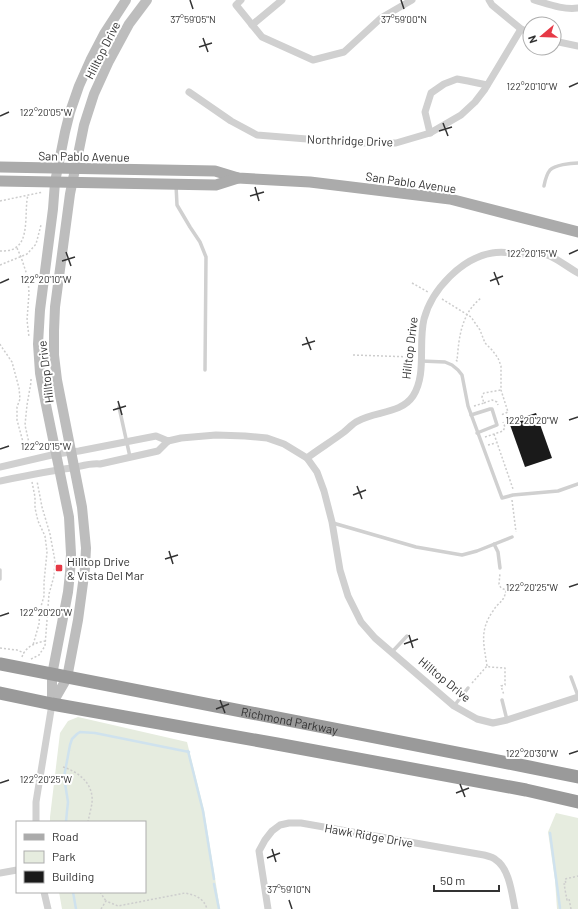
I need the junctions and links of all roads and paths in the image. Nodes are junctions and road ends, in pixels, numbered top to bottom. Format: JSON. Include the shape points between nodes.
{"nodes":[{"id":1,"x":126,"y":0,"type":"edge"},
{"id":2,"x":147,"y":0,"type":"edge"},
{"id":3,"x":242,"y":0,"type":"edge"},
{"id":4,"x":282,"y":0,"type":"edge"},
{"id":5,"x":412,"y":0,"type":"edge"},
{"id":6,"x":489,"y":0,"type":"edge"},
{"id":7,"x":534,"y":0,"type":"edge"},
{"id":8,"x":578,"y":8,"type":"edge"},
{"id":9,"x":252,"y":25,"type":"junction"},
{"id":10,"x":521,"y":29,"type":"joint"},
{"id":11,"x":562,"y":42,"type":"edge"},
{"id":12,"x":578,"y":46,"type":"edge"},
{"id":13,"x":487,"y":85,"type":"junction"},
{"id":14,"x":189,"y":92,"type":"dead end"},
{"id":15,"x":430,"y":133,"type":"junction"},
{"id":16,"x":578,"y":163,"type":"edge"},
{"id":17,"x":0,"y":167,"type":"edge"},
{"id":18,"x":58,"y":168,"type":"junction"},
{"id":19,"x":75,"y":168,"type":"junction"},
{"id":20,"x":238,"y":178,"type":"junction"},
{"id":21,"x":0,"y":181,"type":"edge"},
{"id":22,"x":55,"y":182,"type":"junction"},
{"id":23,"x":72,"y":182,"type":"junction"},
{"id":24,"x":176,"y":184,"type":"junction"},
{"id":25,"x":544,"y":186,"type":"dead end"},
{"id":26,"x":46,"y":192,"type":"dead end"},
{"id":27,"x":29,"y":194,"type":"junction"},
{"id":28,"x":0,"y":201,"type":"edge"},
{"id":29,"x":41,"y":223,"type":"dead end"},
{"id":30,"x":578,"y":232,"type":"edge"},
{"id":31,"x":16,"y":248,"type":"junction"},
{"id":32,"x":0,"y":251,"type":"edge"},
{"id":33,"x":21,"y":257,"type":"junction"},
{"id":34,"x":0,"y":265,"type":"edge"},
{"id":35,"x":578,"y":273,"type":"edge"},
{"id":36,"x":412,"y":283,"type":"dead end"},
{"id":37,"x":434,"y":295,"type":"junction"},
{"id":38,"x":29,"y":339,"type":"dead end"},
{"id":39,"x":0,"y":344,"type":"edge"},
{"id":40,"x":421,"y":361,"type":"junction"},
{"id":41,"x":205,"y":370,"type":"dead end"},
{"id":42,"x":31,"y":375,"type":"dead end"},
{"id":43,"x":501,"y":390,"type":"junction"},
{"id":44,"x":474,"y":406,"type":"dead end"},
{"id":45,"x":119,"y":407,"type":"dead end"},
{"id":46,"x":471,"y":415,"type":"junction"},
{"id":47,"x":501,"y":415,"type":"dead end"},
{"id":48,"x":477,"y":432,"type":"junction"},
{"id":49,"x":494,"y":434,"type":"dead end"},
{"id":50,"x":126,"y":441,"type":"junction"},
{"id":51,"x":168,"y":441,"type":"junction"},
{"id":52,"x":71,"y":452,"type":"junction"},
{"id":53,"x":56,"y":454,"type":"junction"},
{"id":54,"x":130,"y":457,"type":"junction"},
{"id":55,"x":307,"y":458,"type":"junction"},
{"id":56,"x":30,"y":460,"type":"junction"},
{"id":57,"x":0,"y":467,"type":"edge"},
{"id":58,"x":75,"y":467,"type":"junction"},
{"id":59,"x":59,"y":470,"type":"junction"},
{"id":60,"x":33,"y":474,"type":"junction"},
{"id":61,"x":0,"y":481,"type":"edge"},
{"id":62,"x":578,"y":484,"type":"edge"},
{"id":63,"x":512,"y":495,"type":"junction"},
{"id":64,"x":332,"y":522,"type":"junction"},
{"id":65,"x":512,"y":537,"type":"joint"},
{"id":66,"x":494,"y":544,"type":"junction"},
{"id":67,"x":500,"y":568,"type":"joint"},
{"id":68,"x":0,"y":570,"type":"edge"},
{"id":69,"x":0,"y":579,"type":"edge"},
{"id":70,"x":407,"y":636,"type":"dead end"},
{"id":71,"x":46,"y":641,"type":"junction"},
{"id":72,"x":33,"y":645,"type":"junction"},
{"id":73,"x":0,"y":648,"type":"edge"},
{"id":74,"x":392,"y":652,"type":"junction"},
{"id":75,"x":24,"y":653,"type":"junction"},
{"id":76,"x":22,"y":659,"type":"dead end"},
{"id":77,"x":27,"y":659,"type":"dead end"},
{"id":78,"x":0,"y":664,"type":"edge"},
{"id":79,"x":487,"y":666,"type":"junction"},
{"id":80,"x":52,"y":675,"type":"junction"},
{"id":81,"x":571,"y":677,"type":"dead end"},
{"id":82,"x":66,"y":678,"type":"junction"},
{"id":83,"x":468,"y":688,"type":"joint"},
{"id":84,"x":0,"y":693,"type":"edge"},
{"id":85,"x":578,"y":696,"type":"edge"},
{"id":86,"x":504,"y":700,"type":"joint"},
{"id":87,"x":52,"y":704,"type":"junction"},
{"id":88,"x":454,"y":706,"type":"junction"},
{"id":89,"x":507,"y":720,"type":"junction"},
{"id":90,"x":63,"y":767,"type":"dead end"},
{"id":91,"x":578,"y":777,"type":"edge"},
{"id":92,"x":578,"y":802,"type":"edge"},
{"id":93,"x":36,"y":821,"type":"edge"},
{"id":94,"x":88,"y":821,"type":"edge"},
{"id":95,"x":16,"y":870,"type":"edge"},
{"id":96,"x":0,"y":873,"type":"edge"},
{"id":97,"x":578,"y":876,"type":"edge"},
{"id":98,"x":44,"y":893,"type":"edge"},
{"id":99,"x":101,"y":893,"type":"edge"},
{"id":100,"x":106,"y":901,"type":"junction"},
{"id":101,"x":48,"y":909,"type":"edge"},
{"id":102,"x":101,"y":909,"type":"edge"},
{"id":103,"x":207,"y":909,"type":"edge"},
{"id":104,"x":268,"y":909,"type":"edge"},
{"id":105,"x":515,"y":909,"type":"edge"},
{"id":106,"x":571,"y":909,"type":"edge"}],
"edges":[{"from":1,"to":18,"type":"main road","name":"Hilltop Drive","via":[[104,34],[79,86],[70,112]]},
{"from":2,"to":19,"type":"main road","name":"Hilltop Drive","via":[[129,24],[94,94]]},
{"from":3,"to":9,"type":"street","via":[[236,4]]},
{"from":4,"to":9,"type":"street"},
{"from":5,"to":9,"type":"street","via":[[381,18],[344,52],[313,60],[262,37]]},
{"from":6,"to":10,"type":"street"},
{"from":7,"to":8,"type":"street","via":[[552,6]]},
{"from":10,"to":13,"type":"street","name":"Northridge Drive"},
{"from":11,"to":12,"type":"street"},
{"from":13,"to":15,"type":"street","name":"Northridge Drive","via":[[462,115]]},
{"from":13,"to":15,"type":"street","via":[[457,79],[431,93],[425,112]]},
{"from":14,"to":15,"type":"street","name":"Northridge Drive","via":[[231,122],[257,135],[356,143],[396,143]]},
{"from":16,"to":25,"type":"lane","via":[[560,165],[550,170]]},
{"from":17,"to":18,"type":"main road","name":"San Pablo Avenue"},
{"from":18,"to":19,"type":"main road","name":"San Pablo Avenue"},
{"from":18,"to":22,"type":"main road","name":"Hilltop Drive"},
{"from":19,"to":20,"type":"main road","name":"San Pablo Avenue","via":[[215,171]]},
{"from":19,"to":23,"type":"main road","name":"Hilltop Drive"},
{"from":20,"to":24,"type":"main road","name":"San Pablo Avenue","via":[[216,185]]},
{"from":20,"to":30,"type":"main road","name":"San Pablo Avenue","via":[[310,182],[450,199]]},
{"from":21,"to":22,"type":"main road","name":"San Pablo Avenue"},
{"from":22,"to":23,"type":"main road","name":"San Pablo Avenue"},
{"from":22,"to":53,"type":"main road","name":"Hilltop Drive","via":[[38,344],[40,373]]},
{"from":23,"to":24,"type":"main road","name":"San Pablo Avenue"},
{"from":23,"to":52,"type":"main road","name":"Hilltop Drive","via":[[54,331],[57,380]]},
{"from":24,"to":41,"type":"lane","via":[[178,205],[206,257]]},
{"from":26,"to":27,"type":"path"},
{"from":27,"to":28,"type":"path"},
{"from":27,"to":31,"type":"path","via":[[25,231]]},
{"from":29,"to":33,"type":"path","via":[[36,244]]},
{"from":31,"to":32,"type":"path"},
{"from":31,"to":33,"type":"path"},
{"from":33,"to":34,"type":"path"},
{"from":33,"to":38,"type":"path","via":[[28,278]]},
{"from":35,"to":37,"type":"street","name":"Hilltop Drive","via":[[548,255],[494,252],[462,266]]},
{"from":36,"to":37,"type":"path"},
{"from":37,"to":40,"type":"street","name":"Hilltop Drive","via":[[424,318]]},
{"from":37,"to":43,"type":"path","via":[[471,317],[476,324],[485,343],[502,366]]},
{"from":39,"to":56,"type":"path","via":[[12,362],[19,388],[17,420]]},
{"from":40,"to":46,"type":"lane","via":[[445,362],[458,370],[462,375]]},
{"from":40,"to":55,"type":"street","name":"Hilltop Drive","via":[[420,382],[412,397],[402,406],[358,421]]},
{"from":42,"to":56,"type":"path","via":[[25,425]]},
{"from":43,"to":44,"type":"path","via":[[482,394],[484,403]]},
{"from":43,"to":47,"type":"path","via":[[508,412]]},
{"from":45,"to":50,"type":"lane"},
{"from":46,"to":48,"type":"lane"},
{"from":46,"to":48,"type":"lane","via":[[491,409],[495,416],[496,426]]},
{"from":48,"to":63,"type":"lane","via":[[502,498]]},
{"from":49,"to":63,"type":"path","via":[[513,490]]},
{"from":50,"to":51,"type":"street","via":[[156,436]]},
{"from":50,"to":52,"type":"street"},
{"from":50,"to":54,"type":"lane"},
{"from":51,"to":54,"type":"street","via":[[158,451]]},
{"from":51,"to":55,"type":"street","name":"Hilltop Drive","via":[[216,435],[267,438],[284,444]]},
{"from":52,"to":53,"type":"street"},
{"from":52,"to":58,"type":"main road","name":"Hilltop Drive"},
{"from":53,"to":56,"type":"street"},
{"from":53,"to":59,"type":"main road","name":"Hilltop Drive"},
{"from":54,"to":58,"type":"street"},
{"from":55,"to":64,"type":"street","name":"Hilltop Drive","via":[[317,472]]},
{"from":56,"to":57,"type":"street"},
{"from":58,"to":59,"type":"street"},
{"from":58,"to":82,"type":"main road","name":"Hilltop Drive","via":[[86,548],[78,620]]},
{"from":59,"to":60,"type":"street"},
{"from":59,"to":80,"type":"main road","name":"Hilltop Drive","via":[[69,516],[71,554],[68,592]]},
{"from":60,"to":61,"type":"street"},
{"from":60,"to":71,"type":"path","via":[[55,561],[47,611]]},
{"from":60,"to":72,"type":"path","via":[[35,508],[45,536],[47,552],[44,596]]},
{"from":62,"to":63,"type":"lane","via":[[558,491]]},
{"from":63,"to":65,"type":"path","via":[[516,529],[515,536]]},
{"from":64,"to":66,"type":"lane","via":[[445,553],[462,555]]},
{"from":64,"to":74,"type":"street","name":"Hilltop Drive","via":[[340,570],[348,596],[362,622],[375,638]]},
{"from":65,"to":66,"type":"lane"},
{"from":66,"to":67,"type":"lane"},
{"from":67,"to":79,"type":"path","via":[[499,584],[506,590],[505,598],[487,619],[483,646]]},
{"from":68,"to":69,"type":"lane"},
{"from":70,"to":74,"type":"lane"},
{"from":71,"to":72,"type":"path"},
{"from":71,"to":77,"type":"path","via":[[39,655]]},
{"from":72,"to":75,"type":"path"},
{"from":73,"to":75,"type":"path"},
{"from":74,"to":88,"type":"street","name":"Hilltop Drive"},
{"from":75,"to":76,"type":"path"},
{"from":78,"to":80,"type":"highway","name":"Richmond Parkway"},
{"from":79,"to":83,"type":"path"},
{"from":79,"to":86,"type":"path","via":[[505,668],[504,685],[501,686]]},
{"from":80,"to":82,"type":"highway","name":"Richmond Parkway"},
{"from":80,"to":87,"type":"main road","name":"Hilltop Drive"},
{"from":81,"to":85,"type":"lane"},
{"from":82,"to":87,"type":"main road","name":"Hilltop Drive"},
{"from":82,"to":91,"type":"highway","name":"Richmond Parkway"},
{"from":83,"to":88,"type":"lane"},
{"from":84,"to":87,"type":"highway","name":"Richmond Parkway"},
{"from":85,"to":89,"type":"street","name":"Hilltop Drive"},
{"from":86,"to":89,"type":"lane"},
{"from":87,"to":92,"type":"highway","name":"Richmond Parkway","via":[[526,790]]},
{"from":87,"to":93,"type":"street","name":"Hilltop Drive","via":[[36,802]]},
{"from":88,"to":89,"type":"street","name":"Hilltop Drive","via":[[477,719],[493,722]]},
{"from":90,"to":94,"type":"path","via":[[84,778],[88,785],[92,803]]},
{"from":95,"to":96,"type":"street"},
{"from":97,"to":106,"type":"path","via":[[565,879],[567,900],[569,899]]},
{"from":98,"to":101,"type":"street"},
{"from":99,"to":100,"type":"path"},
{"from":100,"to":102,"type":"path"},
{"from":100,"to":103,"type":"path","via":[[118,906],[185,893],[200,898]]},
{"from":104,"to":105,"type":"street","name":"Hawk Ridge Drive","via":[[259,852],[272,831],[280,825],[289,823],[484,855],[496,860],[503,867],[512,889]]}]}
